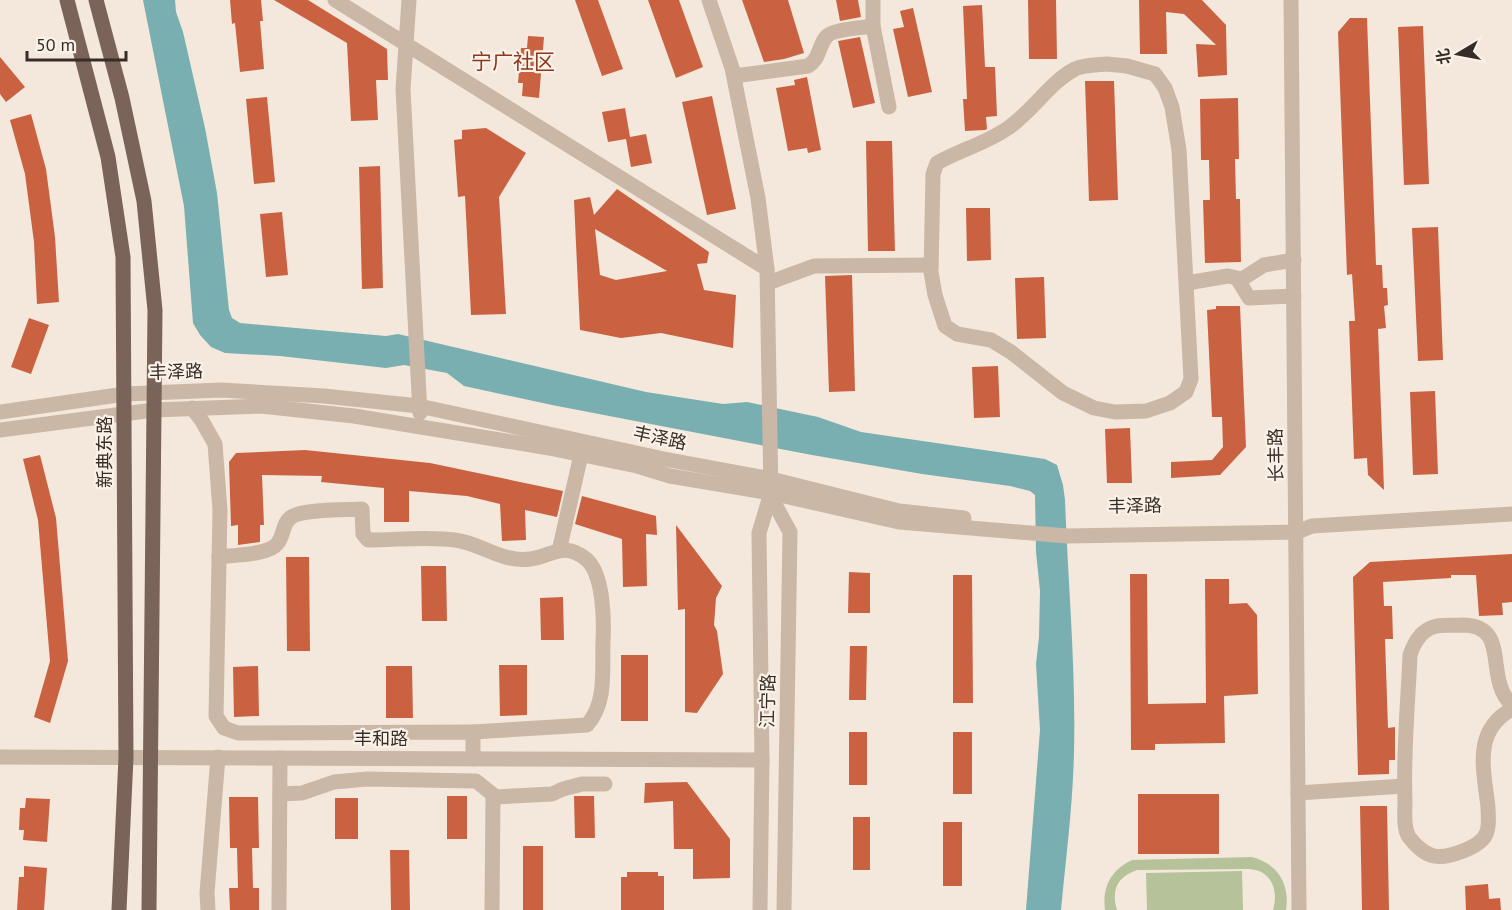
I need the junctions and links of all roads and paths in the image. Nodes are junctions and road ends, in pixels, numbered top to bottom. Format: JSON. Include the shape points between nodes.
{"nodes":[{"id":1,"x":67,"y":0,"type":"edge"},
{"id":2,"x":96,"y":0,"type":"edge"},
{"id":3,"x":335,"y":0,"type":"edge"},
{"id":4,"x":409,"y":0,"type":"edge"},
{"id":5,"x":709,"y":0,"type":"edge"},
{"id":6,"x":873,"y":0,"type":"edge"},
{"id":7,"x":1291,"y":0,"type":"edge"},
{"id":8,"x":873,"y":26,"type":"junction"},
{"id":9,"x":406,"y":45,"type":"junction"},
{"id":10,"x":734,"y":76,"type":"junction"},
{"id":11,"x":889,"y":107,"type":"dead end"},
{"id":12,"x":1294,"y":260,"type":"junction"},
{"id":13,"x":932,"y":265,"type":"junction"},
{"id":14,"x":768,"y":276,"type":"junction"},
{"id":15,"x":1239,"y":281,"type":"junction"},
{"id":16,"x":1187,"y":284,"type":"junction"},
{"id":17,"x":1294,"y":296,"type":"junction"},
{"id":18,"x":154,"y":392,"type":"junction"},
{"id":19,"x":125,"y":394,"type":"junction"},
{"id":20,"x":419,"y":406,"type":"junction"},
{"id":21,"x":192,"y":408,"type":"junction"},
{"id":22,"x":154,"y":410,"type":"junction"},
{"id":23,"x":0,"y":412,"type":"edge"},
{"id":24,"x":125,"y":414,"type":"junction"},
{"id":25,"x":420,"y":426,"type":"junction"},
{"id":26,"x":0,"y":430,"type":"edge"},
{"id":27,"x":581,"y":455,"type":"junction"},
{"id":28,"x":771,"y":490,"type":"junction"},
{"id":29,"x":1512,"y":514,"type":"edge"},
{"id":30,"x":1297,"y":527,"type":"junction"},
{"id":31,"x":1066,"y":531,"type":"junction"},
{"id":32,"x":559,"y":551,"type":"junction"},
{"id":33,"x":219,"y":556,"type":"junction"},
{"id":34,"x":1512,"y":707,"type":"edge"},
{"id":35,"x":473,"y":732,"type":"junction"},
{"id":36,"x":0,"y":757,"type":"edge"},
{"id":37,"x":126,"y":757,"type":"junction"},
{"id":38,"x":152,"y":757,"type":"junction"},
{"id":39,"x":218,"y":757,"type":"junction"},
{"id":40,"x":280,"y":758,"type":"junction"},
{"id":41,"x":473,"y":759,"type":"junction"},
{"id":42,"x":762,"y":760,"type":"junction"},
{"id":43,"x":605,"y":784,"type":"dead end"},
{"id":44,"x":1404,"y":786,"type":"junction"},
{"id":45,"x":1298,"y":793,"type":"junction"},
{"id":46,"x":280,"y":794,"type":"junction"},
{"id":47,"x":493,"y":795,"type":"junction"},
{"id":48,"x":119,"y":910,"type":"edge"},
{"id":49,"x":149,"y":910,"type":"edge"},
{"id":50,"x":208,"y":910,"type":"edge"},
{"id":51,"x":279,"y":910,"type":"edge"},
{"id":52,"x":492,"y":910,"type":"edge"},
{"id":53,"x":760,"y":910,"type":"edge"},
{"id":54,"x":784,"y":910,"type":"edge"},
{"id":55,"x":1299,"y":910,"type":"edge"}],
"edges":[{"from":1,"to":19,"type":"main road","name":"新典东路","via":[[108,157],[123,257]]},
{"from":2,"to":18,"type":"main road","via":[[144,201],[154,310]]},
{"from":3,"to":9,"type":"street"},
{"from":4,"to":9,"type":"street"},
{"from":5,"to":10,"type":"street"},
{"from":6,"to":8,"type":"street"},
{"from":7,"to":12,"type":"street","name":"长丰路"},
{"from":8,"to":10,"type":"street","via":[[826,36],[816,60],[808,66]]},
{"from":8,"to":11,"type":"street"},
{"from":9,"to":14,"type":"street"},
{"from":9,"to":20,"type":"street","via":[[403,89]]},
{"from":10,"to":14,"type":"street","via":[[758,198]]},
{"from":12,"to":15,"type":"street","via":[[1264,265]]},
{"from":12,"to":17,"type":"street","name":"长丰路"},
{"from":13,"to":14,"type":"street","via":[[814,266]]},
{"from":13,"to":16,"type":"street","via":[[935,295],[945,326],[957,334],[992,340],[1063,393],[1094,408],[1115,412],[1146,411],[1170,403],[1186,392],[1191,379]]},
{"from":13,"to":16,"type":"street","via":[[933,174],[938,163],[995,137],[1077,68],[1107,63],[1155,74],[1165,88],[1179,150]]},
{"from":14,"to":28,"type":"street"},
{"from":15,"to":16,"type":"street","via":[[1228,276]]},
{"from":15,"to":17,"type":"street","via":[[1249,298]]},
{"from":17,"to":30,"type":"street","name":"长丰路"},
{"from":18,"to":19,"type":"street","name":"丰泽路"},
{"from":18,"to":20,"type":"street","name":"丰泽路","via":[[221,390]]},
{"from":18,"to":22,"type":"main road"},
{"from":19,"to":23,"type":"street","name":"丰泽路"},
{"from":19,"to":24,"type":"main road","name":"新典东路"},
{"from":20,"to":25,"type":"street"},
{"from":20,"to":28,"type":"street","name":"丰泽路","via":[[652,456]]},
{"from":21,"to":22,"type":"street","name":"丰泽路"},
{"from":21,"to":25,"type":"street","name":"丰泽路","via":[[261,406],[313,410]]},
{"from":21,"to":33,"type":"street","via":[[215,444]]},
{"from":22,"to":24,"type":"street","name":"丰泽路"},
{"from":22,"to":38,"type":"main road"},
{"from":24,"to":26,"type":"street","name":"丰泽路"},
{"from":24,"to":37,"type":"main road","name":"新典东路"},
{"from":25,"to":27,"type":"street","name":"丰泽路"},
{"from":27,"to":28,"type":"street","name":"丰泽路","via":[[670,476]]},
{"from":27,"to":32,"type":"street"},
{"from":28,"to":31,"type":"street","name":"丰泽路","via":[[899,511]]},
{"from":28,"to":31,"type":"street","name":"丰泽路","via":[[899,522],[1004,532]]},
{"from":28,"to":42,"type":"street","name":"江宁路","via":[[759,533]]},
{"from":28,"to":54,"type":"street","name":"江宁路","via":[[790,532]]},
{"from":29,"to":30,"type":"street","name":"丰泽路"},
{"from":30,"to":31,"type":"street","name":"丰泽路"},
{"from":30,"to":45,"type":"street","name":"长丰路"},
{"from":32,"to":33,"type":"street","via":[[530,559],[501,557],[456,540],[368,540],[363,534],[362,509],[294,515],[284,524],[278,543],[267,551]]},
{"from":32,"to":35,"type":"street","via":[[572,551],[588,561],[599,583],[604,609],[603,663],[602,696],[595,716],[587,725]]},
{"from":33,"to":35,"type":"street","via":[[216,716],[224,728],[238,733]]},
{"from":34,"to":44,"type":"street","via":[[1494,722],[1484,740],[1489,820],[1486,836],[1473,848],[1434,856],[1417,847],[1407,835]]},
{"from":34,"to":44,"type":"street","via":[[1502,690],[1490,631],[1477,625],[1427,630],[1410,655]]},
{"from":35,"to":41,"type":"street"},
{"from":36,"to":37,"type":"street","name":"丰和路"},
{"from":37,"to":38,"type":"street","name":"丰和路"},
{"from":37,"to":48,"type":"main road","name":"新典东路"},
{"from":38,"to":39,"type":"street","name":"丰和路"},
{"from":38,"to":49,"type":"main road"},
{"from":39,"to":40,"type":"street","name":"丰和路"},
{"from":39,"to":50,"type":"street"},
{"from":40,"to":41,"type":"street","name":"丰和路"},
{"from":40,"to":46,"type":"street"},
{"from":41,"to":42,"type":"street","name":"丰和路"},
{"from":42,"to":53,"type":"street","name":"江宁路"},
{"from":43,"to":47,"type":"street","via":[[582,784],[552,794]]},
{"from":44,"to":45,"type":"street"},
{"from":45,"to":55,"type":"street","name":"长丰路"},
{"from":46,"to":47,"type":"street","via":[[367,778],[476,781]]},
{"from":46,"to":51,"type":"street"},
{"from":47,"to":52,"type":"street"}]}
